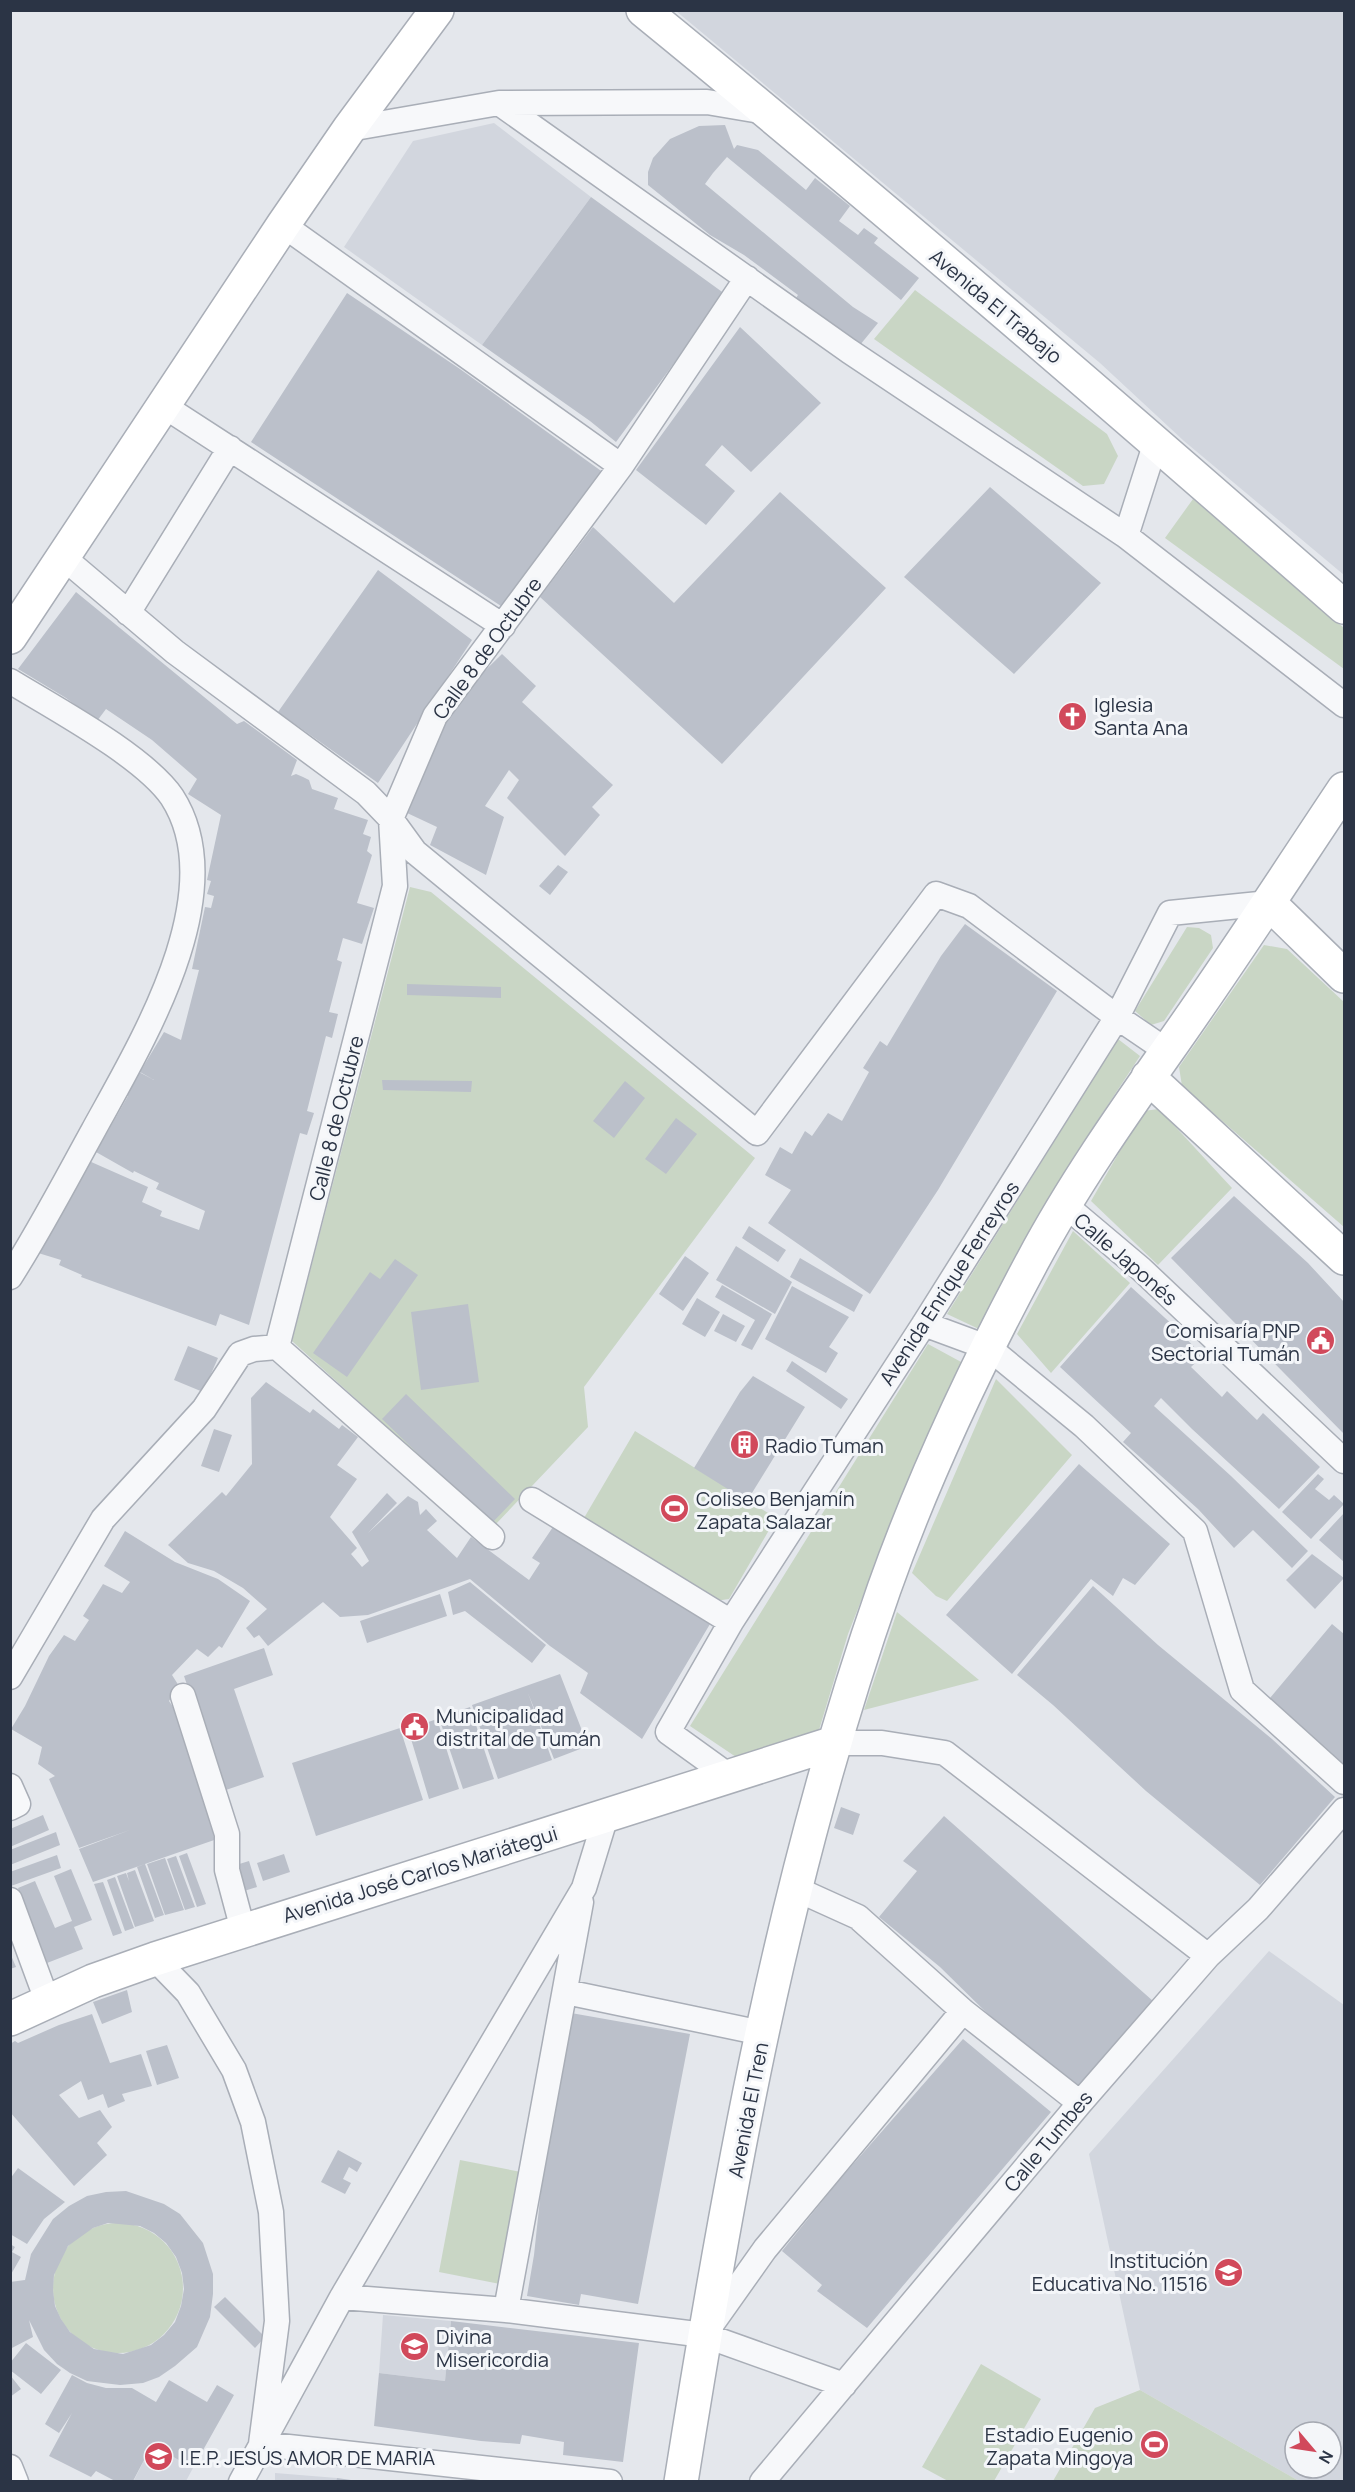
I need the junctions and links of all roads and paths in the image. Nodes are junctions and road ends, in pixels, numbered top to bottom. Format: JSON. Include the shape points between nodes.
{"nodes":[{"id":1,"x":644,"y":10,"type":"edge"},
{"id":2,"x":430,"y":13,"type":"edge"},
{"id":3,"x":499,"y":103,"type":"junction"},
{"id":4,"x":769,"y":112,"type":"junction"},
{"id":5,"x":349,"y":129,"type":"junction"},
{"id":6,"x":283,"y":225,"type":"junction"},
{"id":7,"x":747,"y":278,"type":"junction"},
{"id":8,"x":164,"y":406,"type":"junction"},
{"id":9,"x":1156,"y":442,"type":"junction"},
{"id":10,"x":230,"y":448,"type":"junction"},
{"id":11,"x":621,"y":466,"type":"junction"},
{"id":12,"x":1126,"y":536,"type":"junction"},
{"id":13,"x":64,"y":558,"type":"junction"},
{"id":14,"x":1344,"y":607,"type":"edge"},
{"id":15,"x":128,"y":613,"type":"junction"},
{"id":16,"x":504,"y":626,"type":"junction"},
{"id":17,"x":10,"y":637,"type":"edge"},
{"id":18,"x":10,"y":681,"type":"edge"},
{"id":19,"x":1344,"y":705,"type":"edge"},
{"id":20,"x":1344,"y":789,"type":"edge"},
{"id":21,"x":391,"y":819,"type":"junction"},
{"id":22,"x":1269,"y":903,"type":"junction"},
{"id":23,"x":1344,"y":976,"type":"edge"},
{"id":24,"x":1117,"y":1017,"type":"junction"},
{"id":25,"x":1167,"y":1051,"type":"junction"},
{"id":26,"x":1148,"y":1077,"type":"junction"},
{"id":27,"x":1065,"y":1205,"type":"junction"},
{"id":28,"x":1344,"y":1258,"type":"edge"},
{"id":29,"x":10,"y":1277,"type":"edge"},
{"id":30,"x":924,"y":1324,"type":"junction"},
{"id":31,"x":278,"y":1347,"type":"junction"},
{"id":32,"x":989,"y":1348,"type":"junction"},
{"id":33,"x":1344,"y":1461,"type":"edge"},
{"id":34,"x":532,"y":1500,"type":"dead end"},
{"id":35,"x":492,"y":1537,"type":"dead end"},
{"id":36,"x":730,"y":1622,"type":"junction"},
{"id":37,"x":10,"y":1677,"type":"edge"},
{"id":38,"x":183,"y":1696,"type":"dead end"},
{"id":39,"x":834,"y":1743,"type":"junction"},
{"id":40,"x":729,"y":1776,"type":"junction"},
{"id":41,"x":1344,"y":1782,"type":"edge"},
{"id":42,"x":10,"y":1786,"type":"edge"},
{"id":43,"x":10,"y":1808,"type":"edge"},
{"id":44,"x":1344,"y":1810,"type":"edge"},
{"id":45,"x":606,"y":1816,"type":"junction"},
{"id":46,"x":584,"y":1888,"type":"junction"},
{"id":47,"x":794,"y":1888,"type":"junction"},
{"id":48,"x":10,"y":1900,"type":"edge"},
{"id":49,"x":243,"y":1930,"type":"junction"},
{"id":50,"x":1208,"y":1956,"type":"junction"},
{"id":51,"x":155,"y":1959,"type":"junction"},
{"id":52,"x":566,"y":1992,"type":"junction"},
{"id":53,"x":48,"y":2003,"type":"junction"},
{"id":54,"x":963,"y":2012,"type":"junction"},
{"id":55,"x":10,"y":2019,"type":"edge"},
{"id":56,"x":762,"y":2033,"type":"junction"},
{"id":57,"x":1080,"y":2103,"type":"junction"},
{"id":58,"x":342,"y":2297,"type":"junction"},
{"id":59,"x":506,"y":2310,"type":"junction"},
{"id":60,"x":704,"y":2334,"type":"junction"},
{"id":61,"x":844,"y":2385,"type":"junction"},
{"id":62,"x":261,"y":2444,"type":"junction"},
{"id":63,"x":10,"y":2467,"type":"edge"},
{"id":64,"x":16,"y":2481,"type":"edge"},
{"id":65,"x":241,"y":2481,"type":"edge"},
{"id":66,"x":610,"y":2481,"type":"edge"},
{"id":67,"x":681,"y":2481,"type":"edge"},
{"id":68,"x":762,"y":2481,"type":"edge"}],
"edges":[{"from":1,"to":4,"type":"main road","name":"Avenida El Trabajo"},
{"from":2,"to":5,"type":"main road"},
{"from":3,"to":4,"type":"street","via":[[707,102]]},
{"from":3,"to":5,"type":"street"},
{"from":3,"to":7,"type":"street"},
{"from":4,"to":9,"type":"main road","name":"Avenida El Trabajo"},
{"from":5,"to":6,"type":"main road"},
{"from":6,"to":8,"type":"main road"},
{"from":6,"to":11,"type":"street"},
{"from":7,"to":11,"type":"street","name":"Calle 8 de Octubre"},
{"from":7,"to":12,"type":"street"},
{"from":8,"to":10,"type":"street"},
{"from":8,"to":13,"type":"main road"},
{"from":9,"to":12,"type":"street"},
{"from":9,"to":14,"type":"main road","name":"Avenida El Trabajo"},
{"from":10,"to":15,"type":"street"},
{"from":10,"to":16,"type":"street"},
{"from":11,"to":16,"type":"street","name":"Calle 8 de Octubre"},
{"from":12,"to":19,"type":"street"},
{"from":13,"to":15,"type":"street"},
{"from":13,"to":17,"type":"main road"},
{"from":15,"to":21,"type":"street","via":[[366,793]]},
{"from":16,"to":21,"type":"street","name":"Calle 8 de Octubre","via":[[435,716]]},
{"from":18,"to":29,"type":"street","via":[[141,765],[171,796],[188,831],[192,876],[187,923],[166,988],[143,1040]]},
{"from":20,"to":22,"type":"main road","name":"Avenida El Tren"},
{"from":21,"to":24,"type":"street","via":[[415,852],[758,1133],[936,894],[969,906]]},
{"from":21,"to":31,"type":"street","name":"Calle 8 de Octubre","via":[[395,886]]},
{"from":22,"to":23,"type":"main road"},
{"from":22,"to":24,"type":"street","name":"Avenida Enrique Ferreyros","via":[[1170,913]]},
{"from":22,"to":25,"type":"main road","name":"Avenida El Tren"},
{"from":24,"to":25,"type":"street"},
{"from":24,"to":30,"type":"street","name":"Avenida Enrique Ferreyros"},
{"from":25,"to":26,"type":"main road","name":"Avenida El Tren"},
{"from":26,"to":27,"type":"main road","name":"Avenida El Tren"},
{"from":26,"to":28,"type":"main road"},
{"from":27,"to":32,"type":"main road","name":"Avenida El Tren"},
{"from":27,"to":33,"type":"street","name":"Calle Japonés","via":[[1141,1269]]},
{"from":30,"to":32,"type":"street"},
{"from":30,"to":36,"type":"street","name":"Avenida Enrique Ferreyros"},
{"from":31,"to":35,"type":"street"},
{"from":31,"to":37,"type":"street","via":[[254,1348],[240,1354],[204,1409],[103,1519]]},
{"from":32,"to":39,"type":"main road","name":"Avenida El Tren","via":[[941,1446],[889,1576]]},
{"from":32,"to":41,"type":"street","via":[[1084,1426],[1195,1531],[1242,1690]]},
{"from":34,"to":36,"type":"street"},
{"from":36,"to":40,"type":"street","name":"Avenida Enrique Ferreyros","via":[[668,1732]]},
{"from":38,"to":49,"type":"street","via":[[227,1834],[227,1870]]},
{"from":39,"to":40,"type":"main road","name":"Avenida José Carlos Mariátegui"},
{"from":39,"to":47,"type":"main road","name":"Avenida El Tren"},
{"from":39,"to":50,"type":"street","via":[[882,1743],[945,1753]]},
{"from":40,"to":45,"type":"main road","name":"Avenida José Carlos Mariátegui"},
{"from":42,"to":43,"type":"street","via":[[18,1804]]},
{"from":44,"to":50,"type":"street","name":"Calle Tumbes","via":[[1258,1909]]},
{"from":45,"to":46,"type":"street"},
{"from":45,"to":49,"type":"main road","name":"Avenida José Carlos Mariátegui"},
{"from":46,"to":52,"type":"street"},
{"from":46,"to":58,"type":"street"},
{"from":47,"to":54,"type":"street","via":[[858,1917]]},
{"from":47,"to":56,"type":"main road","name":"Avenida El Tren"},
{"from":48,"to":53,"type":"street"},
{"from":49,"to":51,"type":"main road","name":"Avenida José Carlos Mariátegui"},
{"from":50,"to":57,"type":"street","name":"Calle Tumbes"},
{"from":51,"to":53,"type":"main road","name":"Avenida José Carlos Mariátegui","via":[[93,1981]]},
{"from":51,"to":62,"type":"street","via":[[188,1993],[234,2070],[253,2122],[272,2212],[277,2321]]},
{"from":52,"to":56,"type":"street"},
{"from":52,"to":59,"type":"street"},
{"from":53,"to":55,"type":"main road","name":"Avenida José Carlos Mariátegui"},
{"from":54,"to":57,"type":"street"},
{"from":54,"to":60,"type":"street","via":[[765,2249]]},
{"from":56,"to":60,"type":"main road","name":"Avenida El Tren"},
{"from":57,"to":61,"type":"street","name":"Calle Tumbes"},
{"from":58,"to":59,"type":"street"},
{"from":58,"to":62,"type":"street"},
{"from":59,"to":60,"type":"street"},
{"from":60,"to":61,"type":"street"},
{"from":60,"to":67,"type":"main road","name":"Avenida El Tren"},
{"from":61,"to":68,"type":"street","name":"Calle Tumbes"},
{"from":62,"to":65,"type":"street"},
{"from":62,"to":66,"type":"street"},
{"from":63,"to":64,"type":"street"}]}
